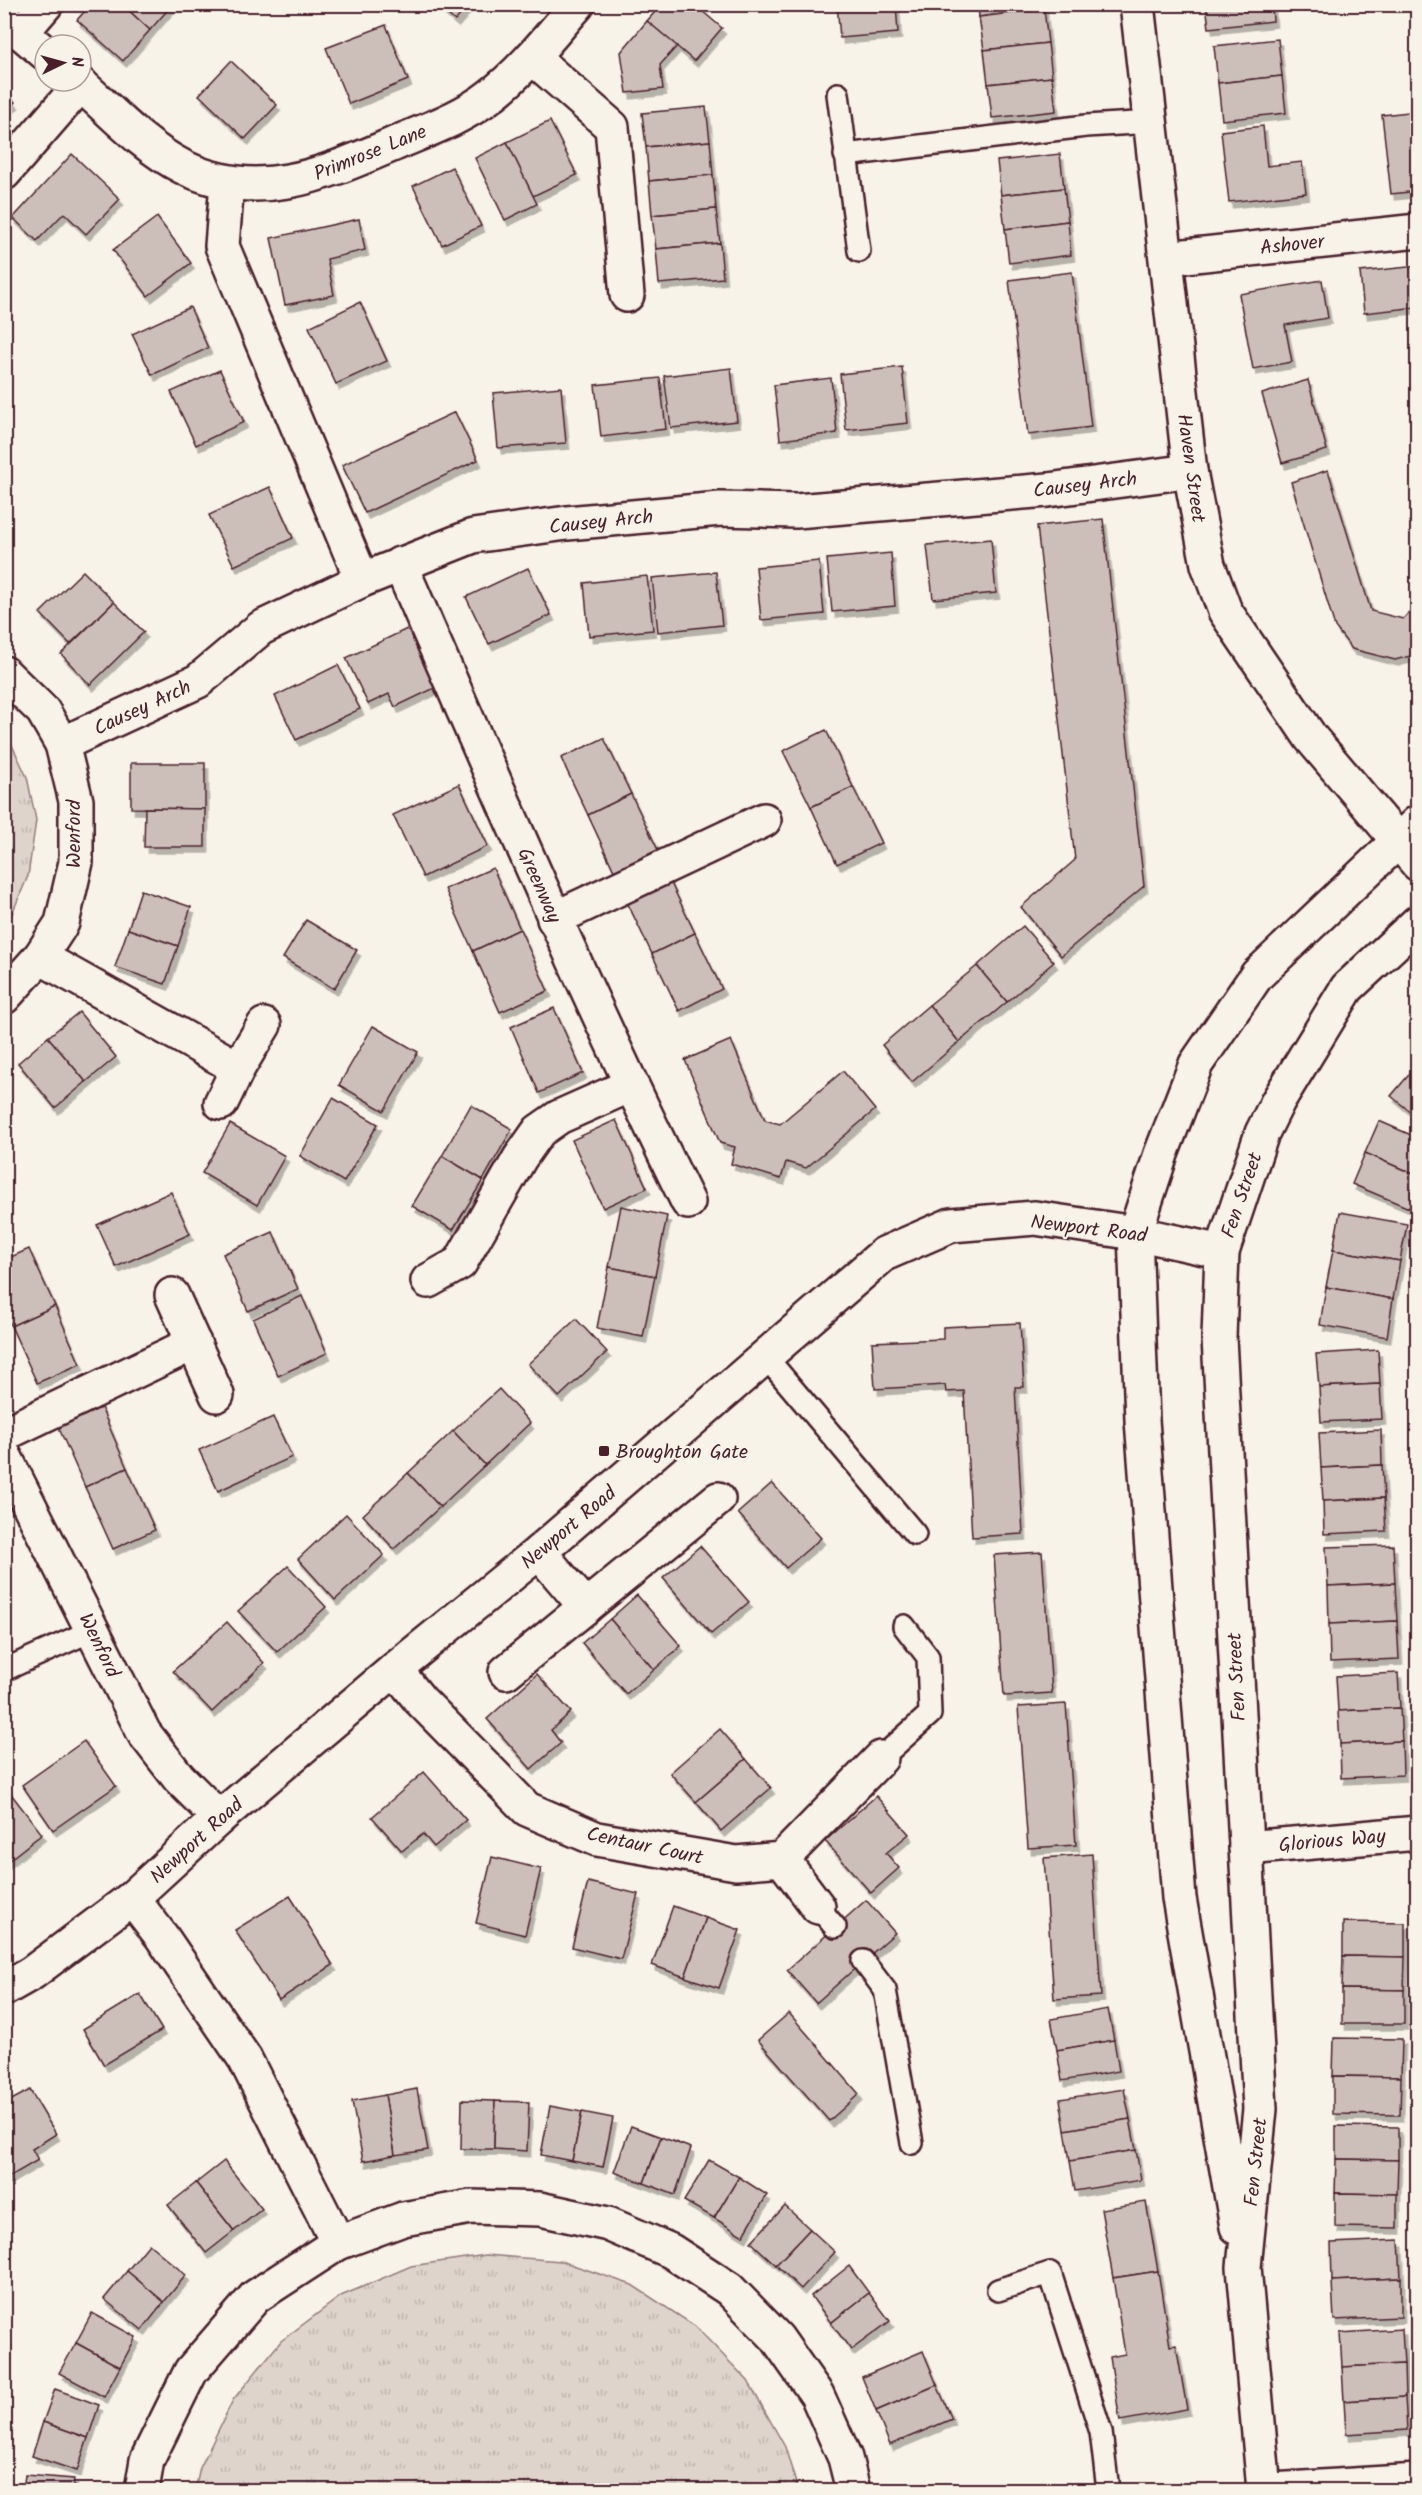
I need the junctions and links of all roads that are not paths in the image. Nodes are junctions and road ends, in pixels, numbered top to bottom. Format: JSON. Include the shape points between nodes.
{"nodes":[{"id":1,"x":46,"y":4,"type":"edge"},
{"id":2,"x":578,"y":4,"type":"edge"},
{"id":3,"x":1137,"y":4,"type":"edge"},
{"id":4,"x":23,"y":35,"type":"edge"},
{"id":5,"x":531,"y":57,"type":"junction"},
{"id":6,"x":71,"y":93,"type":"edge"},
{"id":7,"x":90,"y":93,"type":"edge"},
{"id":8,"x":838,"y":94,"type":"dead end"},
{"id":9,"x":1152,"y":122,"type":"junction"},
{"id":10,"x":845,"y":155,"type":"junction"},
{"id":11,"x":4,"y":173,"type":"edge"},
{"id":12,"x":227,"y":182,"type":"junction"},
{"id":13,"x":1418,"y":231,"type":"edge"},
{"id":14,"x":859,"y":251,"type":"dead end"},
{"id":15,"x":1167,"y":258,"type":"junction"},
{"id":16,"x":627,"y":295,"type":"dead end"},
{"id":17,"x":1190,"y":471,"type":"junction"},
{"id":18,"x":400,"y":564,"type":"junction"},
{"id":19,"x":362,"y":580,"type":"junction"},
{"id":20,"x":4,"y":673,"type":"edge"},
{"id":21,"x":62,"y":744,"type":"junction"},
{"id":22,"x":764,"y":820,"type":"dead end"},
{"id":23,"x":1411,"y":842,"type":"edge"},
{"id":24,"x":554,"y":919,"type":"junction"},
{"id":25,"x":1418,"y":922,"type":"edge"},
{"id":26,"x":40,"y":957,"type":"junction"},
{"id":27,"x":4,"y":997,"type":"edge"},
{"id":28,"x":264,"y":1025,"type":"dead end"},
{"id":29,"x":238,"y":1068,"type":"junction"},
{"id":30,"x":631,"y":1085,"type":"junction"},
{"id":31,"x":221,"y":1103,"type":"dead end"},
{"id":32,"x":688,"y":1202,"type":"dead end"},
{"id":33,"x":1136,"y":1233,"type":"junction"},
{"id":34,"x":1222,"y":1252,"type":"junction"},
{"id":35,"x":428,"y":1281,"type":"dead end"},
{"id":36,"x":172,"y":1295,"type":"dead end"},
{"id":37,"x":194,"y":1342,"type":"junction"},
{"id":38,"x":765,"y":1356,"type":"junction"},
{"id":39,"x":217,"y":1395,"type":"dead end"},
{"id":40,"x":4,"y":1434,"type":"edge"},
{"id":41,"x":4,"y":1455,"type":"edge"},
{"id":42,"x":718,"y":1499,"type":"dead end"},
{"id":43,"x":915,"y":1534,"type":"dead end"},
{"id":44,"x":539,"y":1552,"type":"junction"},
{"id":45,"x":586,"y":1607,"type":"junction"},
{"id":46,"x":904,"y":1626,"type":"dead end"},
{"id":47,"x":93,"y":1630,"type":"junction"},
{"id":48,"x":395,"y":1669,"type":"junction"},
{"id":49,"x":4,"y":1670,"type":"edge"},
{"id":50,"x":506,"y":1672,"type":"dead end"},
{"id":51,"x":881,"y":1758,"type":"joint"},
{"id":52,"x":219,"y":1818,"type":"junction"},
{"id":53,"x":1418,"y":1833,"type":"edge"},
{"id":54,"x":1246,"y":1848,"type":"junction"},
{"id":55,"x":782,"y":1858,"type":"junction"},
{"id":56,"x":132,"y":1898,"type":"junction"},
{"id":57,"x":827,"y":1917,"type":"dead end"},
{"id":58,"x":863,"y":1960,"type":"dead end"},
{"id":59,"x":4,"y":1989,"type":"edge"},
{"id":60,"x":912,"y":2143,"type":"dead end"},
{"id":61,"x":338,"y":2242,"type":"junction"},
{"id":62,"x":1244,"y":2267,"type":"junction"},
{"id":63,"x":998,"y":2290,"type":"dead end"},
{"id":64,"x":1418,"y":2481,"type":"edge"},
{"id":65,"x":142,"y":2490,"type":"edge"},
{"id":66,"x":853,"y":2490,"type":"edge"},
{"id":67,"x":1108,"y":2490,"type":"edge"},
{"id":68,"x":1264,"y":2490,"type":"edge"},
{"id":69,"x":1272,"y":2490,"type":"edge"}],
"edges":[{"from":1,"to":4,"type":"street"},
{"from":2,"to":5,"type":"street","name":"Primrose Lane"},
{"from":3,"to":9,"type":"street","name":"Haven Street"},
{"from":5,"to":12,"type":"street","name":"Primrose Lane","via":[[467,113],[327,173],[276,184]]},
{"from":5,"to":16,"type":"street","via":[[612,127]]},
{"from":6,"to":11,"type":"street"},
{"from":7,"to":12,"type":"street","name":"Primrose Lane","via":[[147,143],[183,167]]},
{"from":8,"to":10,"type":"lane"},
{"from":9,"to":10,"type":"lane","via":[[1086,126]]},
{"from":9,"to":15,"type":"street","name":"Haven Street"},
{"from":10,"to":14,"type":"lane"},
{"from":12,"to":19,"type":"street","via":[[222,246]]},
{"from":13,"to":15,"type":"street","name":"Ashover"},
{"from":15,"to":17,"type":"street","name":"Haven Street"},
{"from":17,"to":18,"type":"street","name":"Causey Arch","via":[[938,500],[796,511],[720,509],[567,523],[473,536]]},
{"from":17,"to":23,"type":"street","name":"Haven Street","via":[[1208,565],[1225,611],[1311,738]]},
{"from":18,"to":19,"type":"street","name":"Causey Arch"},
{"from":18,"to":24,"type":"street","name":"Greenway"},
{"from":19,"to":21,"type":"street","name":"Causey Arch","via":[[261,628],[198,681]]},
{"from":20,"to":21,"type":"street","name":"Wenford","via":[[43,711]]},
{"from":21,"to":26,"type":"street","name":"Wenford","via":[[76,801],[76,862],[62,923]]},
{"from":22,"to":24,"type":"street"},
{"from":23,"to":33,"type":"street","via":[[1257,975],[1196,1064]]},
{"from":24,"to":30,"type":"street","name":"Greenway"},
{"from":25,"to":34,"type":"street","name":"Fen Street","via":[[1347,988],[1278,1101],[1262,1133]]},
{"from":26,"to":27,"type":"street","name":"Wenford"},
{"from":26,"to":29,"type":"street"},
{"from":28,"to":29,"type":"street"},
{"from":29,"to":31,"type":"street"},
{"from":30,"to":32,"type":"street","name":"Greenway"},
{"from":30,"to":35,"type":"street","via":[[559,1117],[540,1131],[520,1158],[460,1263]]},
{"from":33,"to":34,"type":"street","name":"Newport Road"},
{"from":33,"to":38,"type":"street","name":"Newport Road","via":[[1035,1218],[951,1225],[884,1254]]},
{"from":33,"to":62,"type":"street","via":[[1142,1420],[1179,1898]]},
{"from":34,"to":54,"type":"street","name":"Fen Street","via":[[1220,1350]]},
{"from":36,"to":37,"type":"street"},
{"from":37,"to":39,"type":"street"},
{"from":37,"to":40,"type":"street"},
{"from":38,"to":43,"type":"lane"},
{"from":38,"to":44,"type":"street","name":"Newport Road"},
{"from":41,"to":47,"type":"street","name":"Wenford"},
{"from":42,"to":45,"type":"street"},
{"from":44,"to":45,"type":"street"},
{"from":44,"to":48,"type":"street","name":"Newport Road"},
{"from":45,"to":50,"type":"street"},
{"from":46,"to":51,"type":"lane","via":[[928,1657],[930,1713]]},
{"from":47,"to":49,"type":"lane"},
{"from":47,"to":52,"type":"street","name":"Wenford","via":[[144,1733],[179,1778]]},
{"from":48,"to":52,"type":"street","name":"Newport Road"},
{"from":48,"to":55,"type":"street","name":"Centaur Court","via":[[420,1700],[527,1809],[597,1839],[736,1863]]},
{"from":51,"to":55,"type":"street"},
{"from":52,"to":56,"type":"street","name":"Newport Road"},
{"from":53,"to":54,"type":"street","name":"Glorious Way"},
{"from":54,"to":62,"type":"street","name":"Fen Street","via":[[1260,2109]]},
{"from":55,"to":57,"type":"street"},
{"from":56,"to":59,"type":"street","name":"Newport Road","via":[[32,1973]]},
{"from":56,"to":61,"type":"street","via":[[245,2059]]},
{"from":58,"to":60,"type":"lane","via":[[885,1990]]},
{"from":61,"to":65,"type":"street","via":[[255,2297],[191,2371],[147,2460]]},
{"from":61,"to":66,"type":"street","via":[[403,2218],[471,2208],[540,2209],[608,2224],[671,2251],[729,2289],[777,2338],[817,2395],[845,2458]]},
{"from":62,"to":68,"type":"street","name":"Fen Street"},
{"from":63,"to":67,"type":"lane","via":[[1050,2273],[1101,2432]]},
{"from":64,"to":69,"type":"street"}]}
